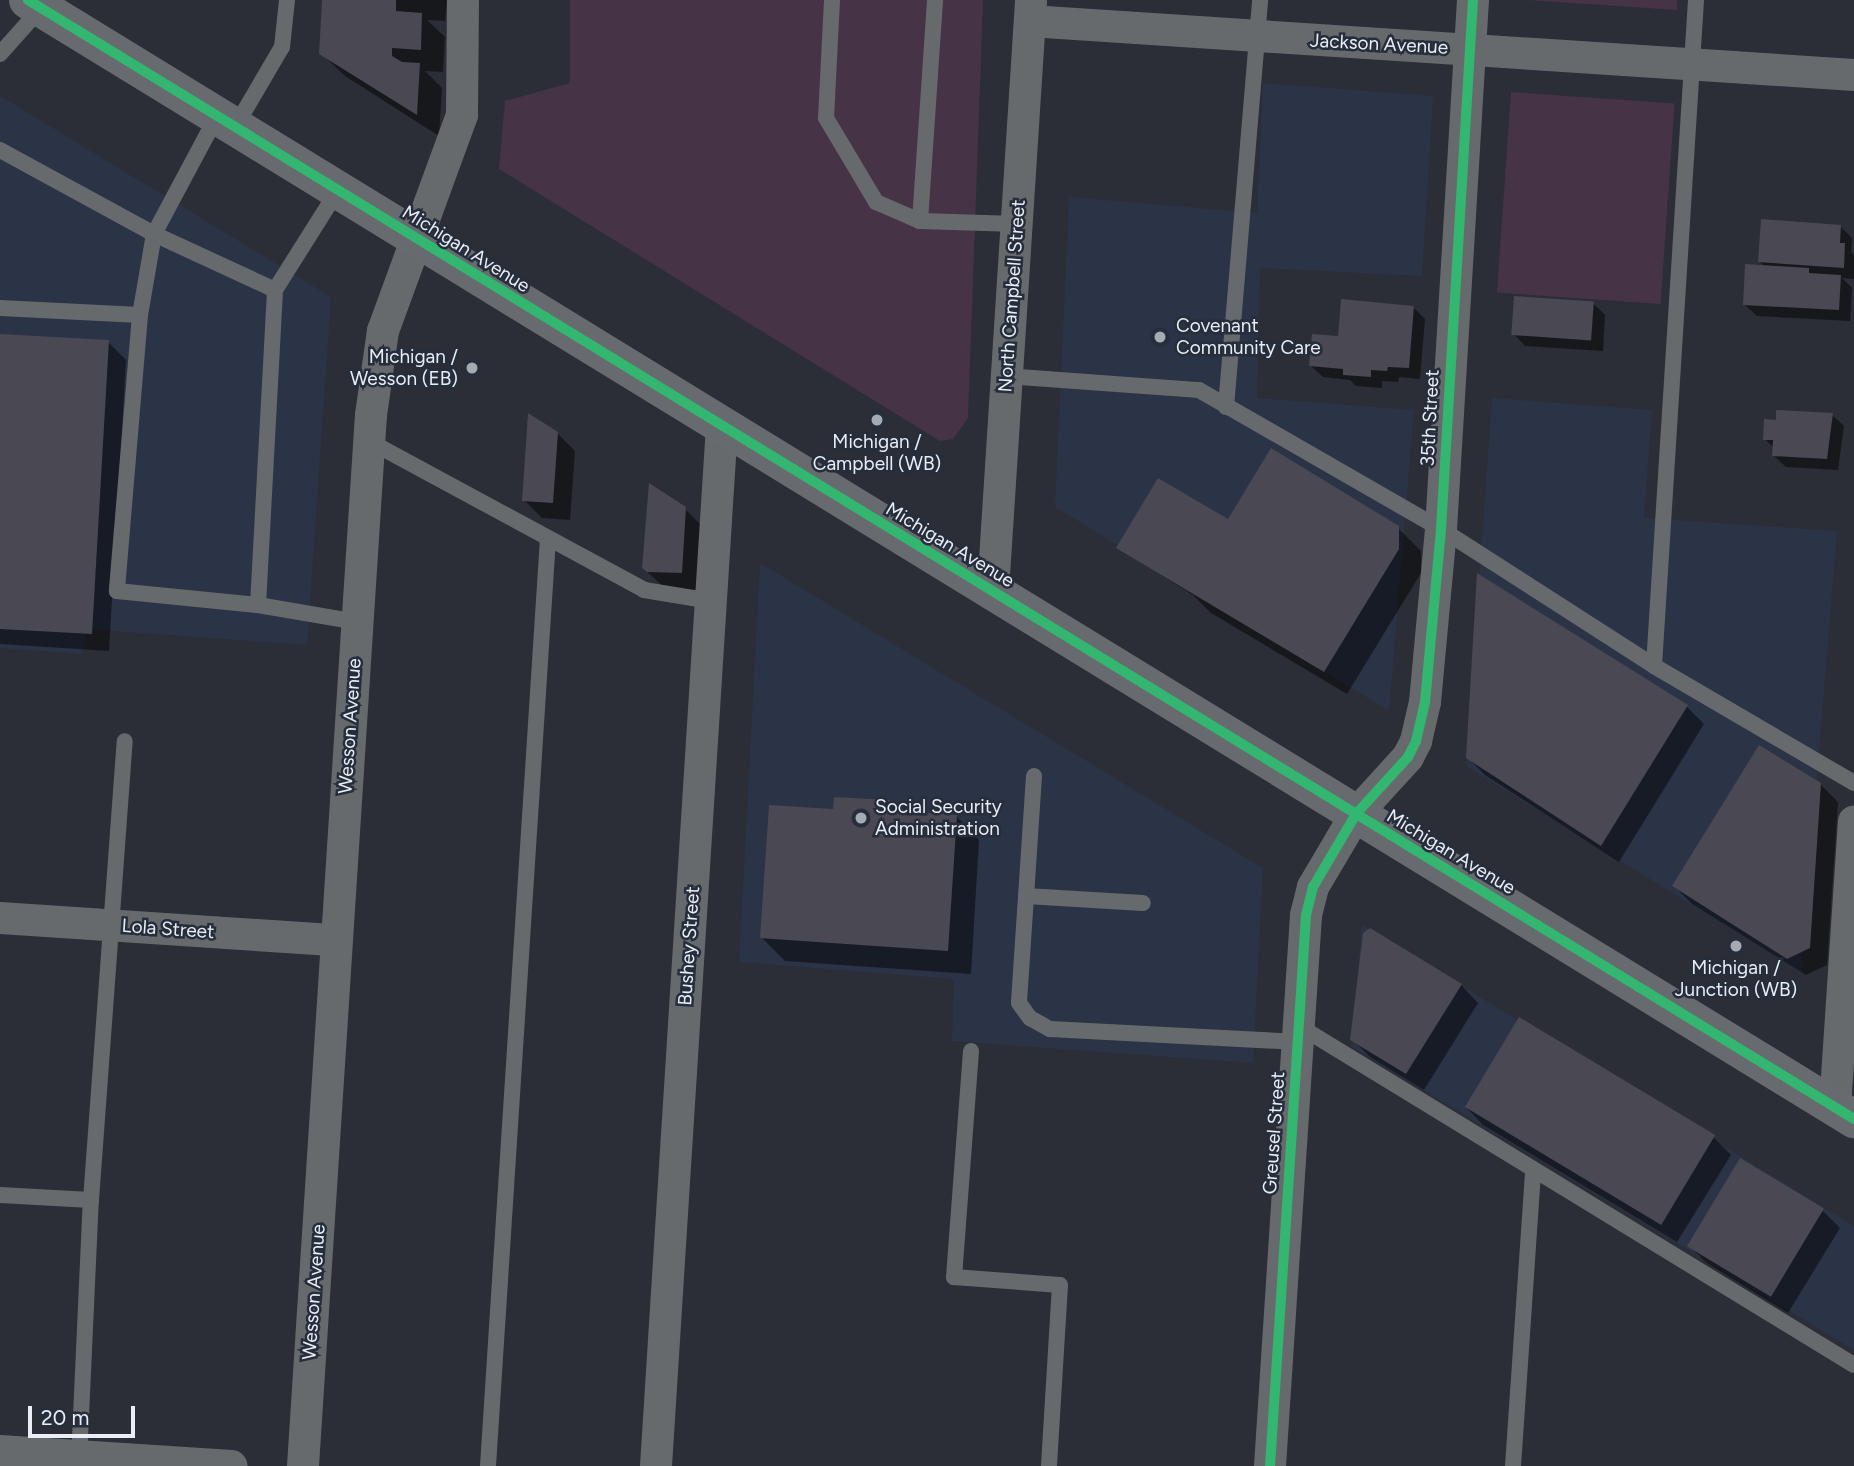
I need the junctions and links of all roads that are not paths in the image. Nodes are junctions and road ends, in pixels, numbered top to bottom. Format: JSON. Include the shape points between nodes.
{"nodes":[{"id":1,"x":287,"y":0,"type":"edge"},
{"id":2,"x":463,"y":0,"type":"edge"},
{"id":3,"x":832,"y":0,"type":"edge"},
{"id":4,"x":935,"y":0,"type":"edge"},
{"id":5,"x":1259,"y":0,"type":"edge"},
{"id":6,"x":1473,"y":0,"type":"edge"},
{"id":7,"x":1696,"y":0,"type":"edge"},
{"id":8,"x":37,"y":3,"type":"edge"},
{"id":9,"x":1030,"y":11,"type":"edge"},
{"id":10,"x":1257,"y":37,"type":"junction"},
{"id":11,"x":1469,"y":49,"type":"junction"},
{"id":12,"x":0,"y":54,"type":"edge"},
{"id":13,"x":1692,"y":64,"type":"junction"},
{"id":14,"x":1854,"y":75,"type":"edge"},
{"id":15,"x":226,"y":122,"type":"junction"},
{"id":16,"x":0,"y":150,"type":"edge"},
{"id":17,"x":338,"y":190,"type":"junction"},
{"id":18,"x":920,"y":221,"type":"junction"},
{"id":19,"x":1017,"y":224,"type":"junction"},
{"id":20,"x":154,"y":234,"type":"junction"},
{"id":21,"x":415,"y":237,"type":"junction"},
{"id":22,"x":275,"y":290,"type":"junction"},
{"id":23,"x":0,"y":308,"type":"edge"},
{"id":24,"x":140,"y":315,"type":"junction"},
{"id":25,"x":1007,"y":376,"type":"junction"},
{"id":26,"x":1226,"y":407,"type":"junction"},
{"id":27,"x":722,"y":426,"type":"junction"},
{"id":28,"x":369,"y":441,"type":"junction"},
{"id":29,"x":1441,"y":529,"type":"junction"},
{"id":30,"x":548,"y":539,"type":"junction"},
{"id":31,"x":993,"y":592,"type":"junction"},
{"id":32,"x":711,"y":601,"type":"junction"},
{"id":33,"x":258,"y":605,"type":"junction"},
{"id":34,"x":356,"y":622,"type":"junction"},
{"id":35,"x":1654,"y":666,"type":"junction"},
{"id":36,"x":125,"y":741,"type":"dead end"},
{"id":37,"x":1034,"y":776,"type":"dead end"},
{"id":38,"x":1854,"y":783,"type":"edge"},
{"id":39,"x":1356,"y":814,"type":"junction"},
{"id":40,"x":1854,"y":822,"type":"edge"},
{"id":41,"x":1026,"y":896,"type":"junction"},
{"id":42,"x":1143,"y":904,"type":"dead end"},
{"id":43,"x":0,"y":918,"type":"edge"},
{"id":44,"x":113,"y":926,"type":"junction"},
{"id":45,"x":335,"y":940,"type":"junction"},
{"id":46,"x":1298,"y":1034,"type":"junction"},
{"id":47,"x":971,"y":1051,"type":"dead end"},
{"id":48,"x":1844,"y":1113,"type":"edge"},
{"id":49,"x":1533,"y":1170,"type":"junction"},
{"id":50,"x":0,"y":1195,"type":"edge"},
{"id":51,"x":91,"y":1200,"type":"junction"},
{"id":52,"x":1854,"y":1365,"type":"edge"},
{"id":53,"x":0,"y":1451,"type":"edge"},
{"id":54,"x":79,"y":1461,"type":"edge"},
{"id":55,"x":232,"y":1466,"type":"edge"},
{"id":56,"x":303,"y":1466,"type":"edge"},
{"id":57,"x":488,"y":1466,"type":"edge"},
{"id":58,"x":656,"y":1466,"type":"edge"},
{"id":59,"x":1049,"y":1466,"type":"edge"},
{"id":60,"x":1270,"y":1466,"type":"edge"},
{"id":61,"x":1513,"y":1466,"type":"edge"}],
"edges":[{"from":1,"to":15,"type":"lane","via":[[282,47]]},
{"from":2,"to":21,"type":"street","name":"Wesson Avenue","via":[[462,115]]},
{"from":3,"to":18,"type":"lane","via":[[826,118],[876,201]]},
{"from":4,"to":18,"type":"lane"},
{"from":5,"to":10,"type":"lane"},
{"from":6,"to":11,"type":"street","name":"35th Street"},
{"from":7,"to":13,"type":"lane"},
{"from":8,"to":12,"type":"lane"},
{"from":8,"to":15,"type":"main road","name":"Michigan Avenue"},
{"from":9,"to":10,"type":"street","name":"Jackson Avenue"},
{"from":9,"to":19,"type":"street","name":"North Campbell Street"},
{"from":10,"to":11,"type":"street","name":"Jackson Avenue"},
{"from":10,"to":26,"type":"lane"},
{"from":11,"to":13,"type":"street","name":"Jackson Avenue"},
{"from":11,"to":29,"type":"street","name":"35th Street"},
{"from":13,"to":14,"type":"street","name":"Jackson Avenue"},
{"from":13,"to":35,"type":"lane"},
{"from":15,"to":17,"type":"main road","name":"Michigan Avenue"},
{"from":15,"to":20,"type":"lane"},
{"from":16,"to":20,"type":"lane"},
{"from":17,"to":21,"type":"main road","name":"Michigan Avenue"},
{"from":17,"to":22,"type":"lane"},
{"from":18,"to":19,"type":"lane"},
{"from":19,"to":25,"type":"street","name":"North Campbell Street"},
{"from":20,"to":22,"type":"lane"},
{"from":20,"to":24,"type":"lane"},
{"from":21,"to":27,"type":"main road","name":"Michigan Avenue"},
{"from":21,"to":28,"type":"street","name":"Wesson Avenue","via":[[383,331]]},
{"from":22,"to":33,"type":"lane"},
{"from":23,"to":24,"type":"lane"},
{"from":24,"to":33,"type":"lane","via":[[117,591]]},
{"from":25,"to":26,"type":"lane","via":[[1199,390]]},
{"from":25,"to":31,"type":"street","name":"North Campbell Street"},
{"from":26,"to":29,"type":"lane"},
{"from":27,"to":31,"type":"main road","name":"Michigan Avenue"},
{"from":27,"to":32,"type":"street","name":"Bushey Street"},
{"from":28,"to":30,"type":"lane"},
{"from":28,"to":34,"type":"street","name":"Wesson Avenue"},
{"from":29,"to":35,"type":"lane"},
{"from":29,"to":39,"type":"street","name":"35th Street","via":[[1425,702],[1416,741],[1408,757]]},
{"from":30,"to":32,"type":"lane","via":[[644,590]]},
{"from":30,"to":57,"type":"lane"},
{"from":31,"to":39,"type":"main road","name":"Michigan Avenue"},
{"from":32,"to":58,"type":"street","name":"Bushey Street"},
{"from":33,"to":34,"type":"lane"},
{"from":34,"to":45,"type":"street","name":"Wesson Avenue"},
{"from":35,"to":38,"type":"lane"},
{"from":36,"to":44,"type":"lane"},
{"from":37,"to":41,"type":"lane"},
{"from":39,"to":46,"type":"street","name":"Greusel Street","via":[[1313,887],[1306,915]]},
{"from":39,"to":48,"type":"main road","name":"Michigan Avenue"},
{"from":40,"to":48,"type":"street"},
{"from":41,"to":42,"type":"lane"},
{"from":41,"to":46,"type":"lane","via":[[1019,1003],[1030,1018],[1050,1029]]},
{"from":43,"to":44,"type":"street","name":"Lola Street"},
{"from":44,"to":45,"type":"street","name":"Lola Street"},
{"from":44,"to":51,"type":"lane"},
{"from":45,"to":56,"type":"street","name":"Wesson Avenue"},
{"from":46,"to":49,"type":"lane"},
{"from":46,"to":60,"type":"street","name":"Greusel Street"},
{"from":47,"to":59,"type":"lane","via":[[954,1277],[1060,1285]]},
{"from":49,"to":52,"type":"lane"},
{"from":49,"to":61,"type":"lane"},
{"from":50,"to":51,"type":"lane"},
{"from":51,"to":54,"type":"lane"},
{"from":53,"to":54,"type":"street"},
{"from":54,"to":55,"type":"street"}]}
